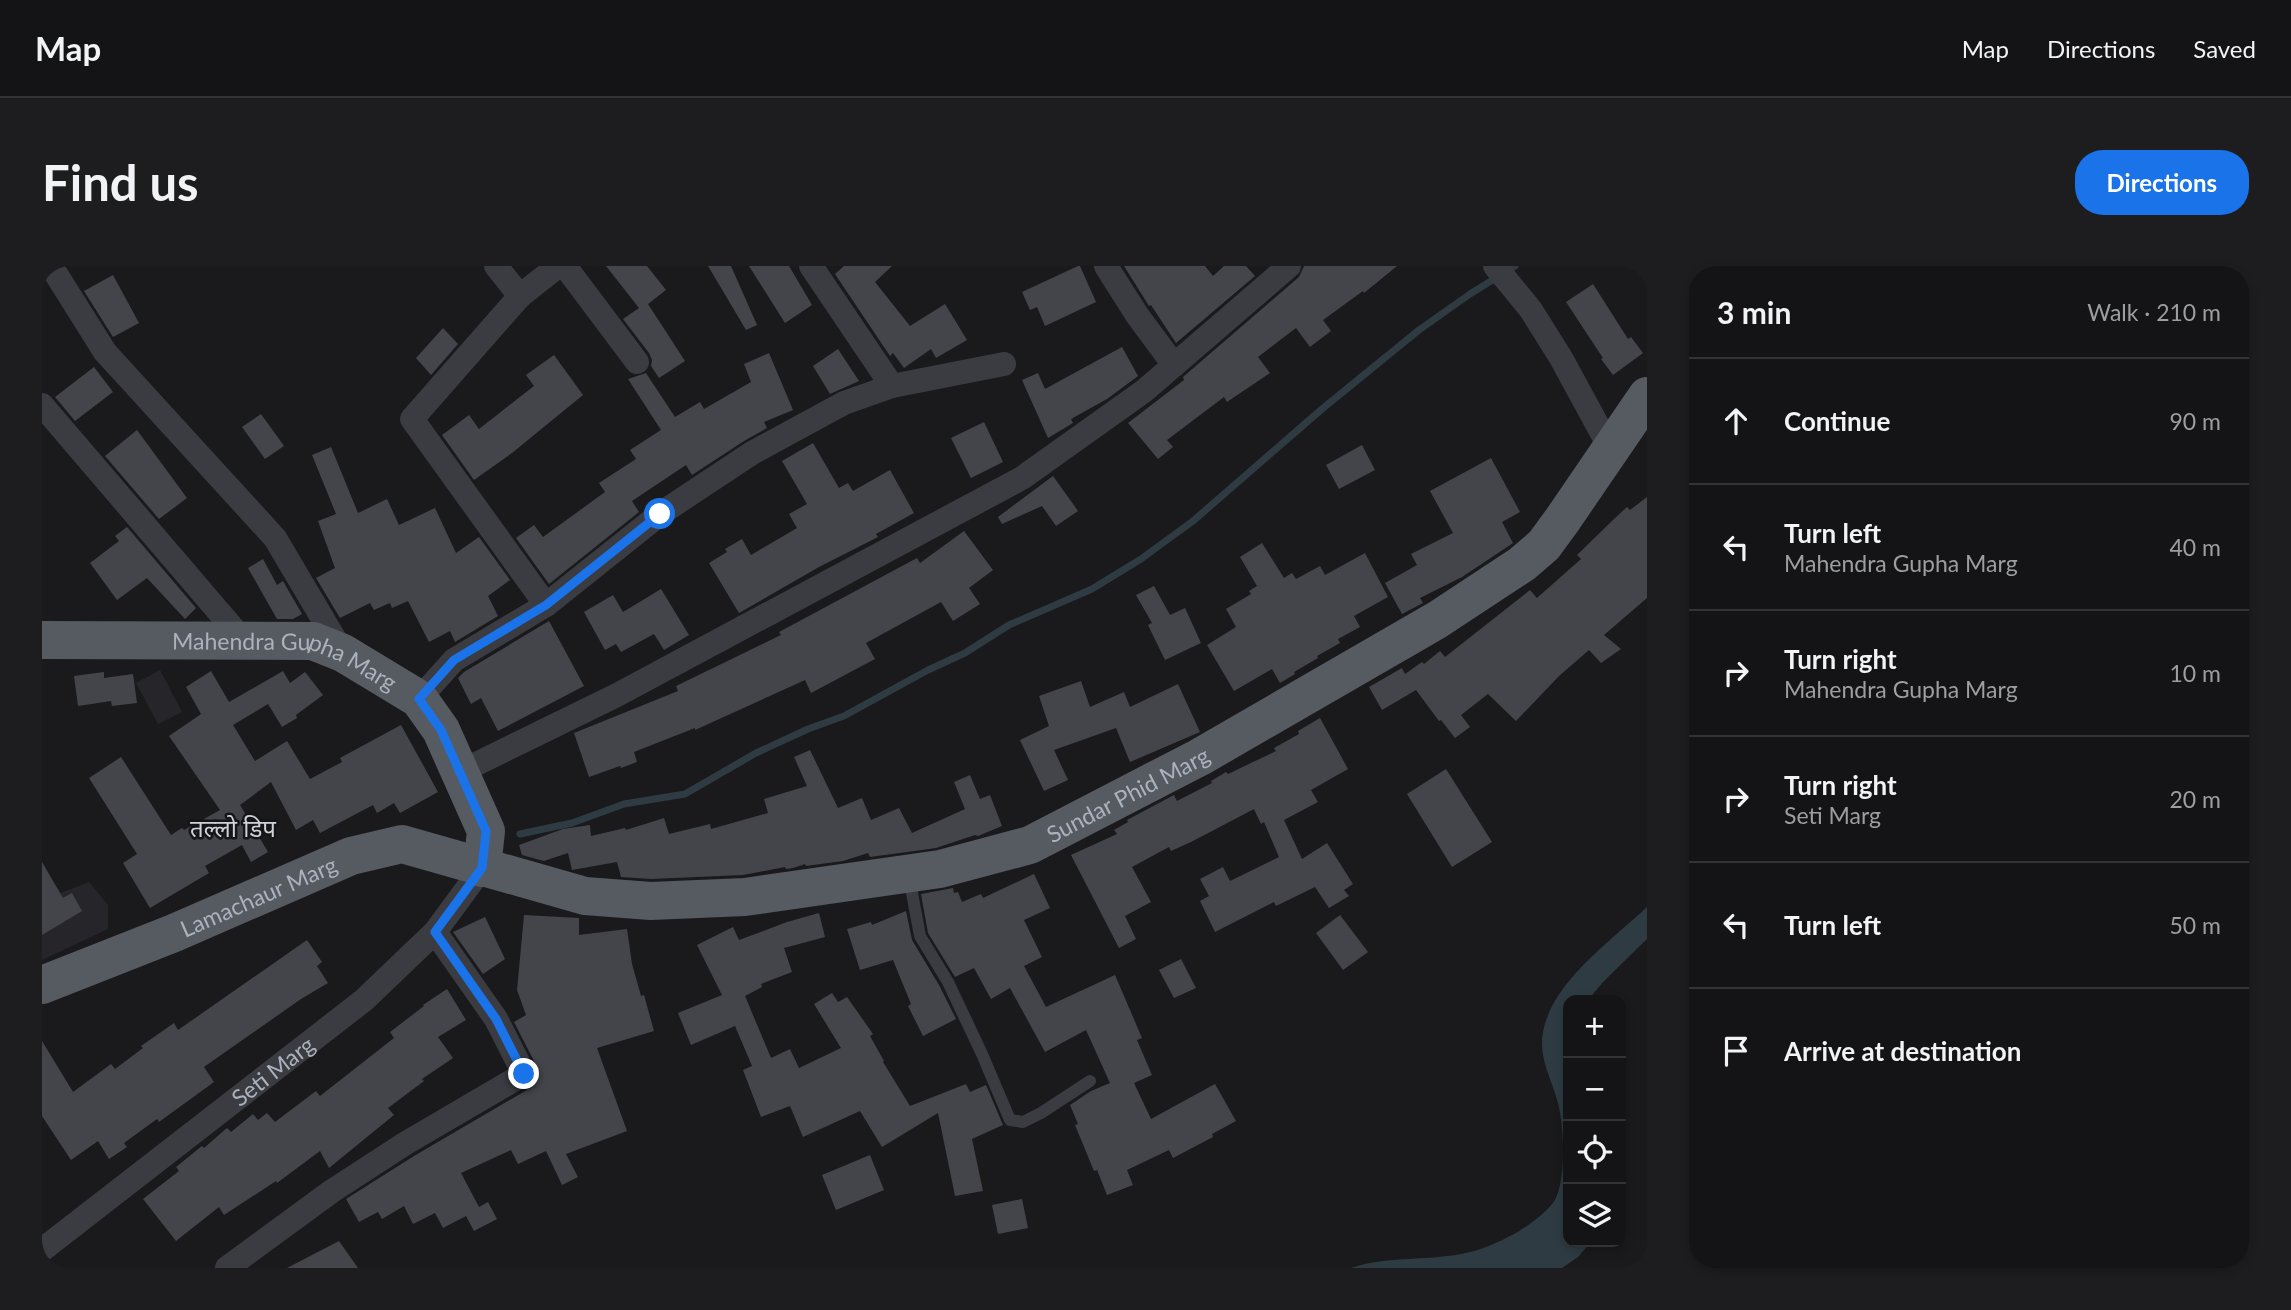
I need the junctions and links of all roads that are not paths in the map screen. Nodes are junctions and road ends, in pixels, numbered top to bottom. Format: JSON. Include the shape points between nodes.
{"nodes":[{"id":1,"x":51,"y":266,"type":"edge"},
{"id":2,"x":496,"y":266,"type":"edge"},
{"id":3,"x":558,"y":266,"type":"edge"},
{"id":4,"x":565,"y":266,"type":"edge"},
{"id":5,"x":811,"y":266,"type":"edge"},
{"id":6,"x":1106,"y":266,"type":"edge"},
{"id":7,"x":1289,"y":266,"type":"edge"},
{"id":8,"x":1495,"y":266,"type":"edge"},
{"id":9,"x":520,"y":296,"type":"junction"},
{"id":10,"x":637,"y":362,"type":"dead end"},
{"id":11,"x":1004,"y":364,"type":"dead end"},
{"id":12,"x":1174,"y":365,"type":"junction"},
{"id":13,"x":892,"y":386,"type":"junction"},
{"id":14,"x":1647,"y":396,"type":"edge"},
{"id":15,"x":42,"y":405,"type":"edge"},
{"id":16,"x":1610,"y":448,"type":"junction"},
{"id":17,"x":546,"y":605,"type":"junction"},
{"id":18,"x":42,"y":640,"type":"edge"},
{"id":19,"x":243,"y":640,"type":"junction"},
{"id":20,"x":343,"y":653,"type":"junction"},
{"id":21,"x":419,"y":699,"type":"junction"},
{"id":22,"x":460,"y":772,"type":"junction"},
{"id":23,"x":482,"y":868,"type":"junction"},
{"id":24,"x":908,"y":873,"type":"junction"},
{"id":25,"x":435,"y":932,"type":"junction"},
{"id":26,"x":42,"y":985,"type":"edge"},
{"id":27,"x":1090,"y":1081,"type":"dead end"},
{"id":28,"x":42,"y":1250,"type":"edge"},
{"id":29,"x":227,"y":1268,"type":"edge"}],
"edges":[{"from":1,"to":20,"type":"street","via":[[105,352],[275,538]]},
{"from":2,"to":9,"type":"street"},
{"from":3,"to":9,"type":"street"},
{"from":4,"to":10,"type":"street"},
{"from":5,"to":13,"type":"street"},
{"from":6,"to":12,"type":"street"},
{"from":7,"to":12,"type":"street"},
{"from":8,"to":16,"type":"street","via":[[1531,310]]},
{"from":9,"to":17,"type":"street","via":[[412,419]]},
{"from":11,"to":13,"type":"street"},
{"from":12,"to":22,"type":"street","via":[[1022,478],[629,689]]},
{"from":13,"to":17,"type":"street","via":[[844,403],[751,453],[660,514]]},
{"from":14,"to":16,"type":"main road","name":"Sundar Phid Marg"},
{"from":15,"to":19,"type":"street"},
{"from":16,"to":24,"type":"main road","name":"Sundar Phid Marg","via":[[1544,545],[1437,620],[1200,757],[1030,845]]},
{"from":17,"to":21,"type":"street","via":[[454,660]]},
{"from":18,"to":19,"type":"main road","name":"Mahendra Gupha Marg"},
{"from":19,"to":20,"type":"main road","name":"Mahendra Gupha Marg","via":[[313,641]]},
{"from":20,"to":21,"type":"main road","name":"Mahendra Gupha Marg"},
{"from":21,"to":22,"type":"main road","name":"Mahendra Gupha Marg","via":[[441,730]]},
{"from":22,"to":23,"type":"main road","name":"Mahendra Gupha Marg","via":[[486,831]]},
{"from":23,"to":24,"type":"main road","name":"Sundar Phid Marg","via":[[585,896],[651,901],[745,897]]},
{"from":23,"to":25,"type":"street","name":"Seti Marg"},
{"from":23,"to":26,"type":"main road","name":"Lamachaur Marg","via":[[402,844],[351,856]]},
{"from":24,"to":27,"type":"lane","via":[[920,936],[948,982],[1010,1120],[1023,1122]]},
{"from":25,"to":28,"type":"street","name":"Seti Marg","via":[[365,1000]]},
{"from":25,"to":29,"type":"street","via":[[496,1019],[524,1074],[332,1191]]}]}
